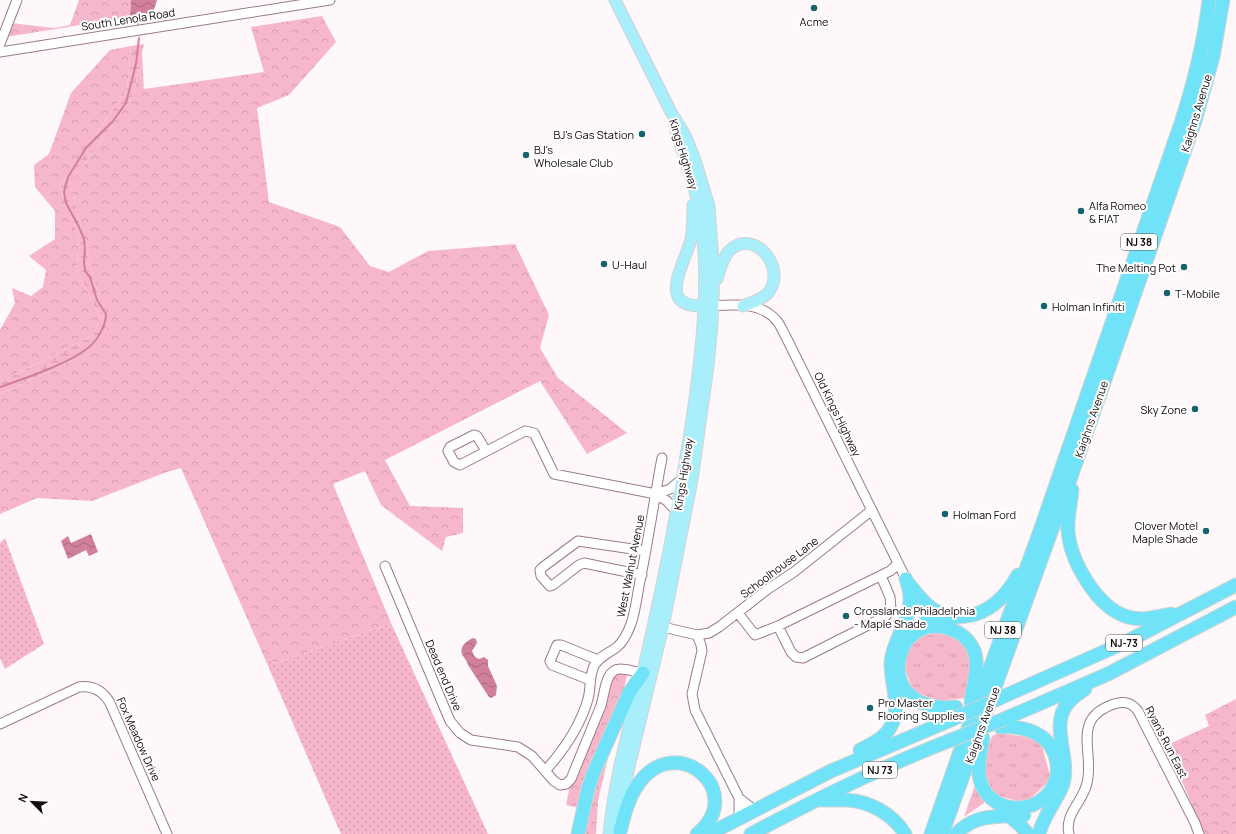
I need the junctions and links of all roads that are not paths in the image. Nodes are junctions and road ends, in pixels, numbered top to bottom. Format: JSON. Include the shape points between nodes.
{"nodes":[{"id":1,"x":17,"y":0,"type":"edge"},
{"id":2,"x":330,"y":0,"type":"edge"},
{"id":3,"x":615,"y":0,"type":"edge"},
{"id":4,"x":1209,"y":0,"type":"edge"},
{"id":5,"x":1223,"y":0,"type":"edge"},
{"id":6,"x":316,"y":1,"type":"edge"},
{"id":7,"x":0,"y":44,"type":"edge"},
{"id":8,"x":0,"y":52,"type":"edge"},
{"id":9,"x":671,"y":112,"type":"junction"},
{"id":10,"x":694,"y":186,"type":"junction"},
{"id":11,"x":714,"y":290,"type":"junction"},
{"id":12,"x":708,"y":306,"type":"junction"},
{"id":13,"x":743,"y":306,"type":"junction"},
{"id":14,"x":486,"y":451,"type":"dead end"},
{"id":15,"x":662,"y":458,"type":"dead end"},
{"id":16,"x":1072,"y":474,"type":"junction"},
{"id":17,"x":682,"y":479,"type":"junction"},
{"id":18,"x":656,"y":494,"type":"junction"},
{"id":19,"x":872,"y":510,"type":"junction"},
{"id":20,"x":677,"y":512,"type":"junction"},
{"id":21,"x":1037,"y":538,"type":"junction"},
{"id":22,"x":646,"y":551,"type":"junction"},
{"id":23,"x":898,"y":564,"type":"junction"},
{"id":24,"x":385,"y":566,"type":"dead end"},
{"id":25,"x":642,"y":575,"type":"junction"},
{"id":26,"x":881,"y":576,"type":"junction"},
{"id":27,"x":906,"y":579,"type":"junction"},
{"id":28,"x":1236,"y":585,"type":"edge"},
{"id":29,"x":1236,"y":607,"type":"edge"},
{"id":30,"x":1188,"y":610,"type":"junction"},
{"id":31,"x":738,"y":613,"type":"junction"},
{"id":32,"x":948,"y":617,"type":"junction"},
{"id":33,"x":778,"y":626,"type":"junction"},
{"id":34,"x":663,"y":627,"type":"junction"},
{"id":35,"x":697,"y":635,"type":"junction"},
{"id":36,"x":896,"y":642,"type":"junction"},
{"id":37,"x":598,"y":660,"type":"junction"},
{"id":38,"x":643,"y":673,"type":"junction"},
{"id":39,"x":1108,"y":674,"type":"junction"},
{"id":40,"x":590,"y":680,"type":"junction"},
{"id":41,"x":984,"y":710,"type":"junction"},
{"id":42,"x":955,"y":713,"type":"junction"},
{"id":43,"x":1002,"y":723,"type":"junction"},
{"id":44,"x":0,"y":724,"type":"edge"},
{"id":45,"x":973,"y":726,"type":"junction"},
{"id":46,"x":545,"y":771,"type":"junction"},
{"id":47,"x":831,"y":771,"type":"junction"},
{"id":48,"x":1058,"y":795,"type":"junction"},
{"id":49,"x":739,"y":798,"type":"junction"},
{"id":50,"x":816,"y":800,"type":"junction"},
{"id":51,"x":754,"y":810,"type":"junction"},
{"id":52,"x":1009,"y":816,"type":"junction"},
{"id":53,"x":739,"y":817,"type":"junction"},
{"id":54,"x":616,"y":833,"type":"edge"},
{"id":55,"x":167,"y":834,"type":"edge"},
{"id":56,"x":578,"y":834,"type":"edge"},
{"id":57,"x":697,"y":834,"type":"edge"},
{"id":58,"x":709,"y":834,"type":"edge"},
{"id":59,"x":751,"y":834,"type":"edge"},
{"id":60,"x":905,"y":834,"type":"edge"},
{"id":61,"x":931,"y":834,"type":"edge"},
{"id":62,"x":942,"y":834,"type":"edge"},
{"id":63,"x":956,"y":834,"type":"edge"},
{"id":64,"x":1028,"y":834,"type":"edge"},
{"id":65,"x":1039,"y":834,"type":"edge"},
{"id":66,"x":1069,"y":834,"type":"edge"},
{"id":67,"x":1199,"y":834,"type":"edge"}],
"edges":[{"from":1,"to":7,"type":"street"},
{"from":2,"to":6,"type":"street","name":"South Lenola Road"},
{"from":3,"to":9,"type":"main road","name":"Kings Highway"},
{"from":4,"to":21,"type":"highway","name":"Kaighns Avenue","number":"NJ 38","via":[[1197,71],[1186,107]]},
{"from":5,"to":16,"type":"highway","name":"Kaighns Avenue","number":"NJ 38","via":[[1213,57],[1195,122]]},
{"from":6,"to":8,"type":"street","name":"South Lenola Road"},
{"from":9,"to":10,"type":"main road","name":"Kings Highway"},
{"from":9,"to":11,"type":"main road","name":"Kings Highway","via":[[691,149],[709,206]]},
{"from":10,"to":12,"type":"main road","name":"Kings Highway","via":[[701,217]]},
{"from":10,"to":12,"type":"main road","via":[[691,238],[676,289],[684,304]]},
{"from":11,"to":12,"type":"main road"},
{"from":11,"to":13,"type":"main road","via":[[724,259],[730,251],[742,244],[757,246],[770,260],[773,283],[766,296]]},
{"from":12,"to":13,"type":"street","name":"Old Kings Highway"},
{"from":12,"to":17,"type":"main road","name":"Kings Highway"},
{"from":12,"to":34,"type":"main road","name":"Kings Highway","via":[[708,366],[697,450]]},
{"from":13,"to":19,"type":"street","name":"Old Kings Highway","via":[[764,310],[779,325]]},
{"from":14,"to":18,"type":"street","via":[[525,431],[530,431],[534,433],[554,474]]},
{"from":15,"to":18,"type":"street","name":"West Walnut Avenue"},
{"from":16,"to":30,"type":"highway","via":[[1069,538],[1082,572],[1099,598],[1118,613],[1138,619]]},
{"from":16,"to":41,"type":"highway","name":"Kaighns Avenue","number":"NJ 38"},
{"from":17,"to":18,"type":"street","via":[[670,489]]},
{"from":17,"to":20,"type":"main road","name":"Kings Highway"},
{"from":18,"to":20,"type":"street"},
{"from":18,"to":22,"type":"street","name":"West Walnut Avenue"},
{"from":19,"to":23,"type":"street","name":"Old Kings Highway"},
{"from":19,"to":31,"type":"street","name":"Schoolhouse Lane"},
{"from":20,"to":38,"type":"main road","name":"Kings Highway"},
{"from":21,"to":32,"type":"highway","via":[[1013,583],[996,603],[974,615]]},
{"from":21,"to":45,"type":"highway","name":"Kaighns Avenue","number":"NJ 38"},
{"from":22,"to":25,"type":"street","name":"West Walnut Avenue"},
{"from":22,"to":25,"type":"street","via":[[578,541],[540,570],[540,576],[550,586],[584,563]]},
{"from":23,"to":26,"type":"street"},
{"from":23,"to":27,"type":"street","name":"Old Kings Highway"},
{"from":24,"to":46,"type":"street","name":"Dead end Drive","via":[[450,721],[460,733],[471,740],[518,747],[532,756]]},
{"from":25,"to":37,"type":"street","name":"West Walnut Avenue","via":[[626,636],[617,647]]},
{"from":26,"to":33,"type":"street"},
{"from":26,"to":33,"type":"street","via":[[890,597],[891,609],[886,616],[803,658],[796,657],[791,652]]},
{"from":27,"to":32,"type":"highway","via":[[927,606]]},
{"from":27,"to":36,"type":"highway","via":[[910,593],[909,606]]},
{"from":28,"to":30,"type":"highway","number":"NJ-73"},
{"from":29,"to":39,"type":"highway","number":"NJ-73"},
{"from":30,"to":41,"type":"highway","number":"NJ-73","bridge":true,"via":[[1086,661],[1009,694]]},
{"from":31,"to":33,"type":"street","via":[[755,635]]},
{"from":31,"to":35,"type":"street","name":"Schoolhouse Lane","via":[[708,633]]},
{"from":32,"to":36,"type":"highway","via":[[917,624]]},
{"from":34,"to":35,"type":"street"},
{"from":34,"to":54,"type":"main road","name":"Kings Highway","via":[[628,771]]},
{"from":35,"to":49,"type":"street","via":[[702,651],[692,694],[693,703]]},
{"from":36,"to":47,"type":"highway","via":[[891,663],[896,707],[891,727],[881,738],[843,760]]},
{"from":37,"to":40,"type":"street"},
{"from":37,"to":40,"type":"street","via":[[561,644],[557,645],[550,661],[552,665]]},
{"from":38,"to":46,"type":"street","name":"Dead end Drive","via":[[619,668],[611,672],[607,678],[604,699],[571,779],[566,784],[560,784]]},
{"from":38,"to":54,"type":"main road","name":"Kings Highway","via":[[617,780]]},
{"from":38,"to":56,"type":"highway","via":[[630,693],[593,774]]},
{"from":39,"to":43,"type":"highway","number":"NJ-73"},
{"from":39,"to":48,"type":"highway","via":[[1073,698],[1063,711],[1060,726],[1065,768]]},
{"from":40,"to":46,"type":"street","via":[[588,698],[577,726],[565,747]]},
{"from":41,"to":42,"type":"highway","via":[[971,704]]},
{"from":41,"to":43,"type":"highway","via":[[979,770],[983,787],[1002,805],[1018,808],[1034,805],[1047,796],[1054,786],[1058,770],[1055,754],[1050,744],[1032,731]]},
{"from":41,"to":62,"type":"highway","name":"Kaighns Avenue","number":"NJ 38"},
{"from":42,"to":45,"type":"highway","via":[[923,703],[909,694],[900,680],[900,653],[908,639],[922,630],[932,627],[948,628],[965,638],[973,649],[976,658],[971,700]]},
{"from":42,"to":47,"type":"highway","number":"NJ 73"},
{"from":43,"to":45,"type":"highway","bridge":true},
{"from":44,"to":55,"type":"street","name":"Fox Meadow Drive","via":[[79,687],[88,686],[99,690],[110,703]]},
{"from":45,"to":50,"type":"highway","number":"NJ 73","bridge":true,"via":[[946,742]]},
{"from":45,"to":61,"type":"highway","name":"Kaighns Avenue","number":"NJ 38"},
{"from":47,"to":51,"type":"highway","number":"NJ 73"},
{"from":48,"to":52,"type":"highway","via":[[1038,811]]},
{"from":48,"to":65,"type":"highway"},
{"from":49,"to":51,"type":"street"},
{"from":49,"to":53,"type":"street"},
{"from":50,"to":59,"type":"highway","number":"NJ 73"},
{"from":50,"to":60,"type":"highway","via":[[853,801],[870,805],[890,817]]},
{"from":51,"to":53,"type":"highway","number":"NJ 73"},
{"from":52,"to":63,"type":"highway","via":[[979,819],[967,824]]},
{"from":52,"to":64,"type":"highway"},
{"from":53,"to":58,"type":"highway","number":"NJ 73"},
{"from":54,"to":57,"type":"highway","via":[[630,798],[641,780],[657,767],[679,762],[689,764],[702,773],[713,791],[713,813],[705,827]]},
{"from":66,"to":67,"type":"street","name":"Ryan's Run East","via":[[1070,816],[1087,784],[1088,727],[1095,715],[1106,707],[1124,702],[1134,706],[1141,716]]}]}
